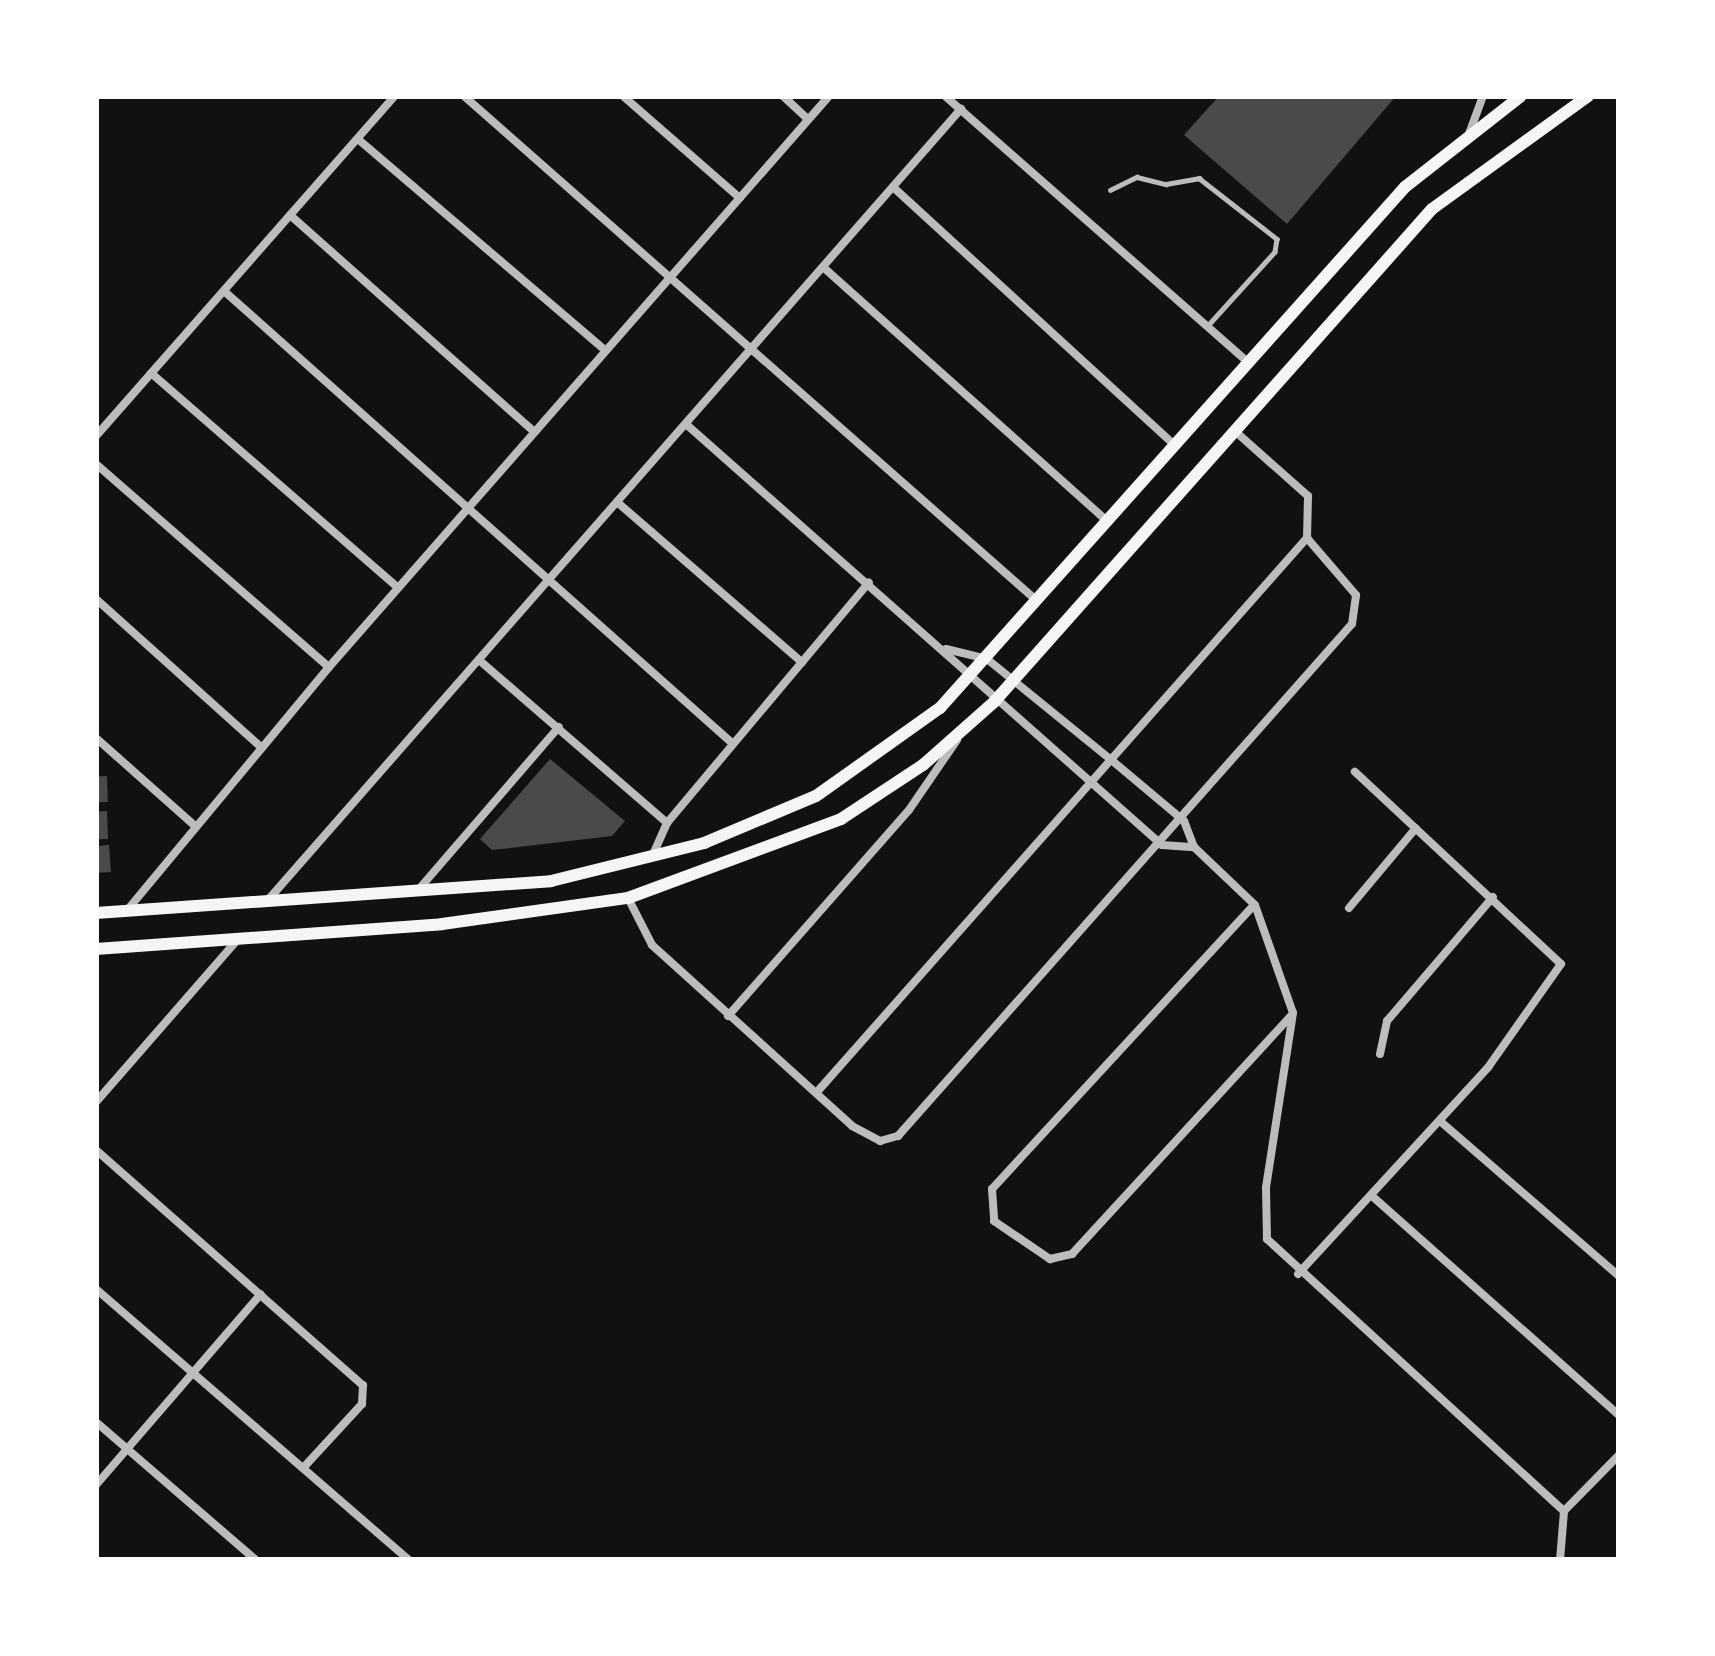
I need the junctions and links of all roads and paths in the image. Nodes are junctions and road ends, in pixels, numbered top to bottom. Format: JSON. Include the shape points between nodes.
{"nodes":[{"id":1,"x":395,"y":96,"type":"edge"},
{"id":2,"x":464,"y":96,"type":"edge"},
{"id":3,"x":623,"y":96,"type":"edge"},
{"id":4,"x":783,"y":96,"type":"edge"},
{"id":5,"x":830,"y":96,"type":"edge"},
{"id":6,"x":946,"y":96,"type":"edge"},
{"id":7,"x":1521,"y":96,"type":"edge"},
{"id":8,"x":1588,"y":96,"type":"edge"},
{"id":9,"x":1478,"y":98,"type":"edge"},
{"id":10,"x":961,"y":109,"type":"junction"},
{"id":11,"x":808,"y":119,"type":"junction"},
{"id":12,"x":1469,"y":134,"type":"junction"},
{"id":13,"x":359,"y":140,"type":"junction"},
{"id":14,"x":892,"y":187,"type":"junction"},
{"id":15,"x":1110,"y":190,"type":"dead end"},
{"id":16,"x":740,"y":198,"type":"junction"},
{"id":17,"x":290,"y":215,"type":"junction"},
{"id":18,"x":822,"y":267,"type":"junction"},
{"id":19,"x":673,"y":274,"type":"junction"},
{"id":20,"x":224,"y":291,"type":"junction"},
{"id":21,"x":1208,"y":326,"type":"junction"},
{"id":22,"x":755,"y":346,"type":"junction"},
{"id":23,"x":605,"y":350,"type":"junction"},
{"id":24,"x":1249,"y":362,"type":"junction"},
{"id":25,"x":152,"y":374,"type":"junction"},
{"id":26,"x":687,"y":424,"type":"junction"},
{"id":27,"x":534,"y":432,"type":"junction"},
{"id":28,"x":1235,"y":432,"type":"junction"},
{"id":29,"x":96,"y":436,"type":"edge"},
{"id":30,"x":1175,"y":445,"type":"junction"},
{"id":31,"x":96,"y":464,"type":"edge"},
{"id":32,"x":617,"y":502,"type":"junction"},
{"id":33,"x":467,"y":508,"type":"junction"},
{"id":34,"x":1108,"y":522,"type":"junction"},
{"id":35,"x":1307,"y":538,"type":"junction"},
{"id":36,"x":550,"y":580,"type":"junction"},
{"id":37,"x":869,"y":582,"type":"junction"},
{"id":38,"x":398,"y":588,"type":"junction"},
{"id":39,"x":96,"y":599,"type":"edge"},
{"id":40,"x":1037,"y":601,"type":"junction"},
{"id":41,"x":946,"y":649,"type":"junction"},
{"id":42,"x":987,"y":658,"type":"junction"},
{"id":43,"x":479,"y":660,"type":"junction"},
{"id":44,"x":802,"y":662,"type":"junction"},
{"id":45,"x":329,"y":667,"type":"junction"},
{"id":46,"x":969,"y":679,"type":"junction"},
{"id":47,"x":1013,"y":680,"type":"junction"},
{"id":48,"x":994,"y":702,"type":"junction"},
{"id":49,"x":560,"y":727,"type":"junction"},
{"id":50,"x":960,"y":735,"type":"junction"},
{"id":51,"x":96,"y":738,"type":"edge"},
{"id":52,"x":732,"y":743,"type":"junction"},
{"id":53,"x":261,"y":747,"type":"junction"},
{"id":54,"x":1109,"y":758,"type":"junction"},
{"id":55,"x":1355,"y":772,"type":"dead end"},
{"id":56,"x":1088,"y":782,"type":"junction"},
{"id":57,"x":1184,"y":820,"type":"junction"},
{"id":58,"x":667,"y":823,"type":"junction"},
{"id":59,"x":194,"y":825,"type":"junction"},
{"id":60,"x":1416,"y":828,"type":"junction"},
{"id":61,"x":1162,"y":845,"type":"junction"},
{"id":62,"x":1194,"y":848,"type":"junction"},
{"id":63,"x":650,"y":860,"type":"junction"},
{"id":64,"x":417,"y":892,"type":"junction"},
{"id":65,"x":628,"y":898,"type":"junction"},
{"id":66,"x":1493,"y":898,"type":"junction"},
{"id":67,"x":268,"y":900,"type":"junction"},
{"id":68,"x":1255,"y":904,"type":"junction"},
{"id":69,"x":1349,"y":908,"type":"dead end"},
{"id":70,"x":127,"y":911,"type":"junction"},
{"id":71,"x":96,"y":913,"type":"edge"},
{"id":72,"x":241,"y":936,"type":"junction"},
{"id":73,"x":96,"y":949,"type":"edge"},
{"id":74,"x":1293,"y":1013,"type":"junction"},
{"id":75,"x":728,"y":1016,"type":"junction"},
{"id":76,"x":1380,"y":1054,"type":"dead end"},
{"id":77,"x":817,"y":1092,"type":"junction"},
{"id":78,"x":96,"y":1102,"type":"edge"},
{"id":79,"x":1440,"y":1121,"type":"junction"},
{"id":80,"x":96,"y":1150,"type":"edge"},
{"id":81,"x":1372,"y":1196,"type":"junction"},
{"id":82,"x":1298,"y":1274,"type":"junction"},
{"id":83,"x":1619,"y":1276,"type":"edge"},
{"id":84,"x":96,"y":1289,"type":"edge"},
{"id":85,"x":261,"y":1294,"type":"junction"},
{"id":86,"x":193,"y":1372,"type":"junction"},
{"id":87,"x":1619,"y":1415,"type":"edge"},
{"id":88,"x":96,"y":1422,"type":"edge"},
{"id":89,"x":128,"y":1450,"type":"junction"},
{"id":90,"x":1619,"y":1455,"type":"edge"},
{"id":91,"x":304,"y":1466,"type":"junction"},
{"id":92,"x":96,"y":1485,"type":"edge"},
{"id":93,"x":1564,"y":1511,"type":"junction"},
{"id":94,"x":407,"y":1557,"type":"edge"},
{"id":95,"x":256,"y":1560,"type":"edge"},
{"id":96,"x":1560,"y":1560,"type":"edge"}],
"edges":[{"from":1,"to":13,"type":"street"},
{"from":2,"to":19,"type":"street"},
{"from":3,"to":16,"type":"street"},
{"from":4,"to":11,"type":"street"},
{"from":5,"to":11,"type":"street"},
{"from":6,"to":10,"type":"street"},
{"from":7,"to":12,"type":"main road"},
{"from":8,"to":28,"type":"main road","via":[[1432,209]]},
{"from":9,"to":12,"type":"street"},
{"from":10,"to":14,"type":"street"},
{"from":10,"to":21,"type":"street"},
{"from":11,"to":16,"type":"street"},
{"from":12,"to":24,"type":"main road","via":[[1405,187]]},
{"from":13,"to":17,"type":"street"},
{"from":13,"to":23,"type":"street"},
{"from":14,"to":18,"type":"street"},
{"from":14,"to":30,"type":"street"},
{"from":15,"to":21,"type":"lane","via":[[1137,177],[1166,184],[1199,178],[1276,239],[1275,252]]},
{"from":16,"to":19,"type":"street"},
{"from":17,"to":20,"type":"street"},
{"from":17,"to":27,"type":"street"},
{"from":18,"to":22,"type":"street"},
{"from":18,"to":34,"type":"street"},
{"from":19,"to":22,"type":"street"},
{"from":19,"to":23,"type":"street"},
{"from":20,"to":25,"type":"street"},
{"from":20,"to":33,"type":"street"},
{"from":21,"to":24,"type":"street"},
{"from":22,"to":26,"type":"street"},
{"from":22,"to":40,"type":"street"},
{"from":23,"to":27,"type":"street"},
{"from":24,"to":30,"type":"main road"},
{"from":25,"to":29,"type":"street"},
{"from":25,"to":38,"type":"street"},
{"from":26,"to":32,"type":"street"},
{"from":26,"to":37,"type":"street"},
{"from":27,"to":33,"type":"street"},
{"from":28,"to":35,"type":"street","via":[[1308,496]]},
{"from":28,"to":47,"type":"main road"},
{"from":30,"to":34,"type":"main road"},
{"from":31,"to":45,"type":"street"},
{"from":32,"to":36,"type":"street"},
{"from":32,"to":44,"type":"street"},
{"from":33,"to":36,"type":"street"},
{"from":33,"to":38,"type":"street"},
{"from":34,"to":40,"type":"main road"},
{"from":35,"to":54,"type":"street"},
{"from":35,"to":57,"type":"street","via":[[1356,595],[1358,614]]},
{"from":36,"to":43,"type":"street"},
{"from":36,"to":52,"type":"street"},
{"from":37,"to":41,"type":"street"},
{"from":37,"to":44,"type":"street"},
{"from":38,"to":45,"type":"street"},
{"from":39,"to":53,"type":"street"},
{"from":40,"to":42,"type":"main road"},
{"from":41,"to":42,"type":"street"},
{"from":41,"to":46,"type":"street"},
{"from":42,"to":46,"type":"main road"},
{"from":42,"to":47,"type":"street"},
{"from":43,"to":49,"type":"street"},
{"from":43,"to":67,"type":"street"},
{"from":44,"to":52,"type":"street"},
{"from":45,"to":53,"type":"street"},
{"from":46,"to":48,"type":"street"},
{"from":46,"to":63,"type":"main road","via":[[910,736],[816,796]]},
{"from":47,"to":48,"type":"main road"},
{"from":47,"to":54,"type":"street"},
{"from":48,"to":50,"type":"main road"},
{"from":48,"to":56,"type":"street"},
{"from":49,"to":58,"type":"street"},
{"from":49,"to":64,"type":"street"},
{"from":50,"to":65,"type":"main road","via":[[809,836]]},
{"from":50,"to":75,"type":"street","via":[[909,810]]},
{"from":51,"to":59,"type":"street"},
{"from":52,"to":58,"type":"street"},
{"from":53,"to":59,"type":"street"},
{"from":54,"to":56,"type":"street"},
{"from":54,"to":57,"type":"street"},
{"from":55,"to":60,"type":"street"},
{"from":56,"to":61,"type":"street"},
{"from":56,"to":77,"type":"street"},
{"from":57,"to":61,"type":"street"},
{"from":57,"to":62,"type":"street"},
{"from":58,"to":63,"type":"street"},
{"from":59,"to":70,"type":"street"},
{"from":60,"to":66,"type":"street"},
{"from":60,"to":69,"type":"street"},
{"from":61,"to":62,"type":"street"},
{"from":61,"to":77,"type":"street","via":[[898,1136],[869,1138]]},
{"from":62,"to":68,"type":"street"},
{"from":63,"to":64,"type":"main road","via":[[551,881]]},
{"from":64,"to":67,"type":"main road"},
{"from":65,"to":72,"type":"main road","via":[[442,924]]},
{"from":65,"to":75,"type":"street","via":[[643,935]]},
{"from":66,"to":76,"type":"street","via":[[1387,1021]]},
{"from":66,"to":79,"type":"street","via":[[1561,964],[1547,992]]},
{"from":67,"to":70,"type":"main road"},
{"from":68,"to":74,"type":"street"},
{"from":68,"to":74,"type":"street","via":[[987,1201],[994,1221],[1049,1259],[1072,1254]]},
{"from":70,"to":71,"type":"main road"},
{"from":72,"to":73,"type":"main road"},
{"from":72,"to":78,"type":"street"},
{"from":74,"to":82,"type":"street","via":[[1264,1216],[1267,1239]]},
{"from":75,"to":77,"type":"street"},
{"from":79,"to":81,"type":"street"},
{"from":79,"to":83,"type":"street"},
{"from":80,"to":85,"type":"street"},
{"from":81,"to":82,"type":"street"},
{"from":81,"to":87,"type":"street"},
{"from":82,"to":93,"type":"street"},
{"from":84,"to":86,"type":"street"},
{"from":85,"to":86,"type":"street"},
{"from":85,"to":91,"type":"street","via":[[363,1385],[362,1404]]},
{"from":86,"to":89,"type":"street"},
{"from":86,"to":91,"type":"street"},
{"from":88,"to":89,"type":"street"},
{"from":89,"to":92,"type":"street"},
{"from":89,"to":95,"type":"street"},
{"from":90,"to":93,"type":"street"},
{"from":91,"to":94,"type":"street"},
{"from":93,"to":96,"type":"street"}]}
